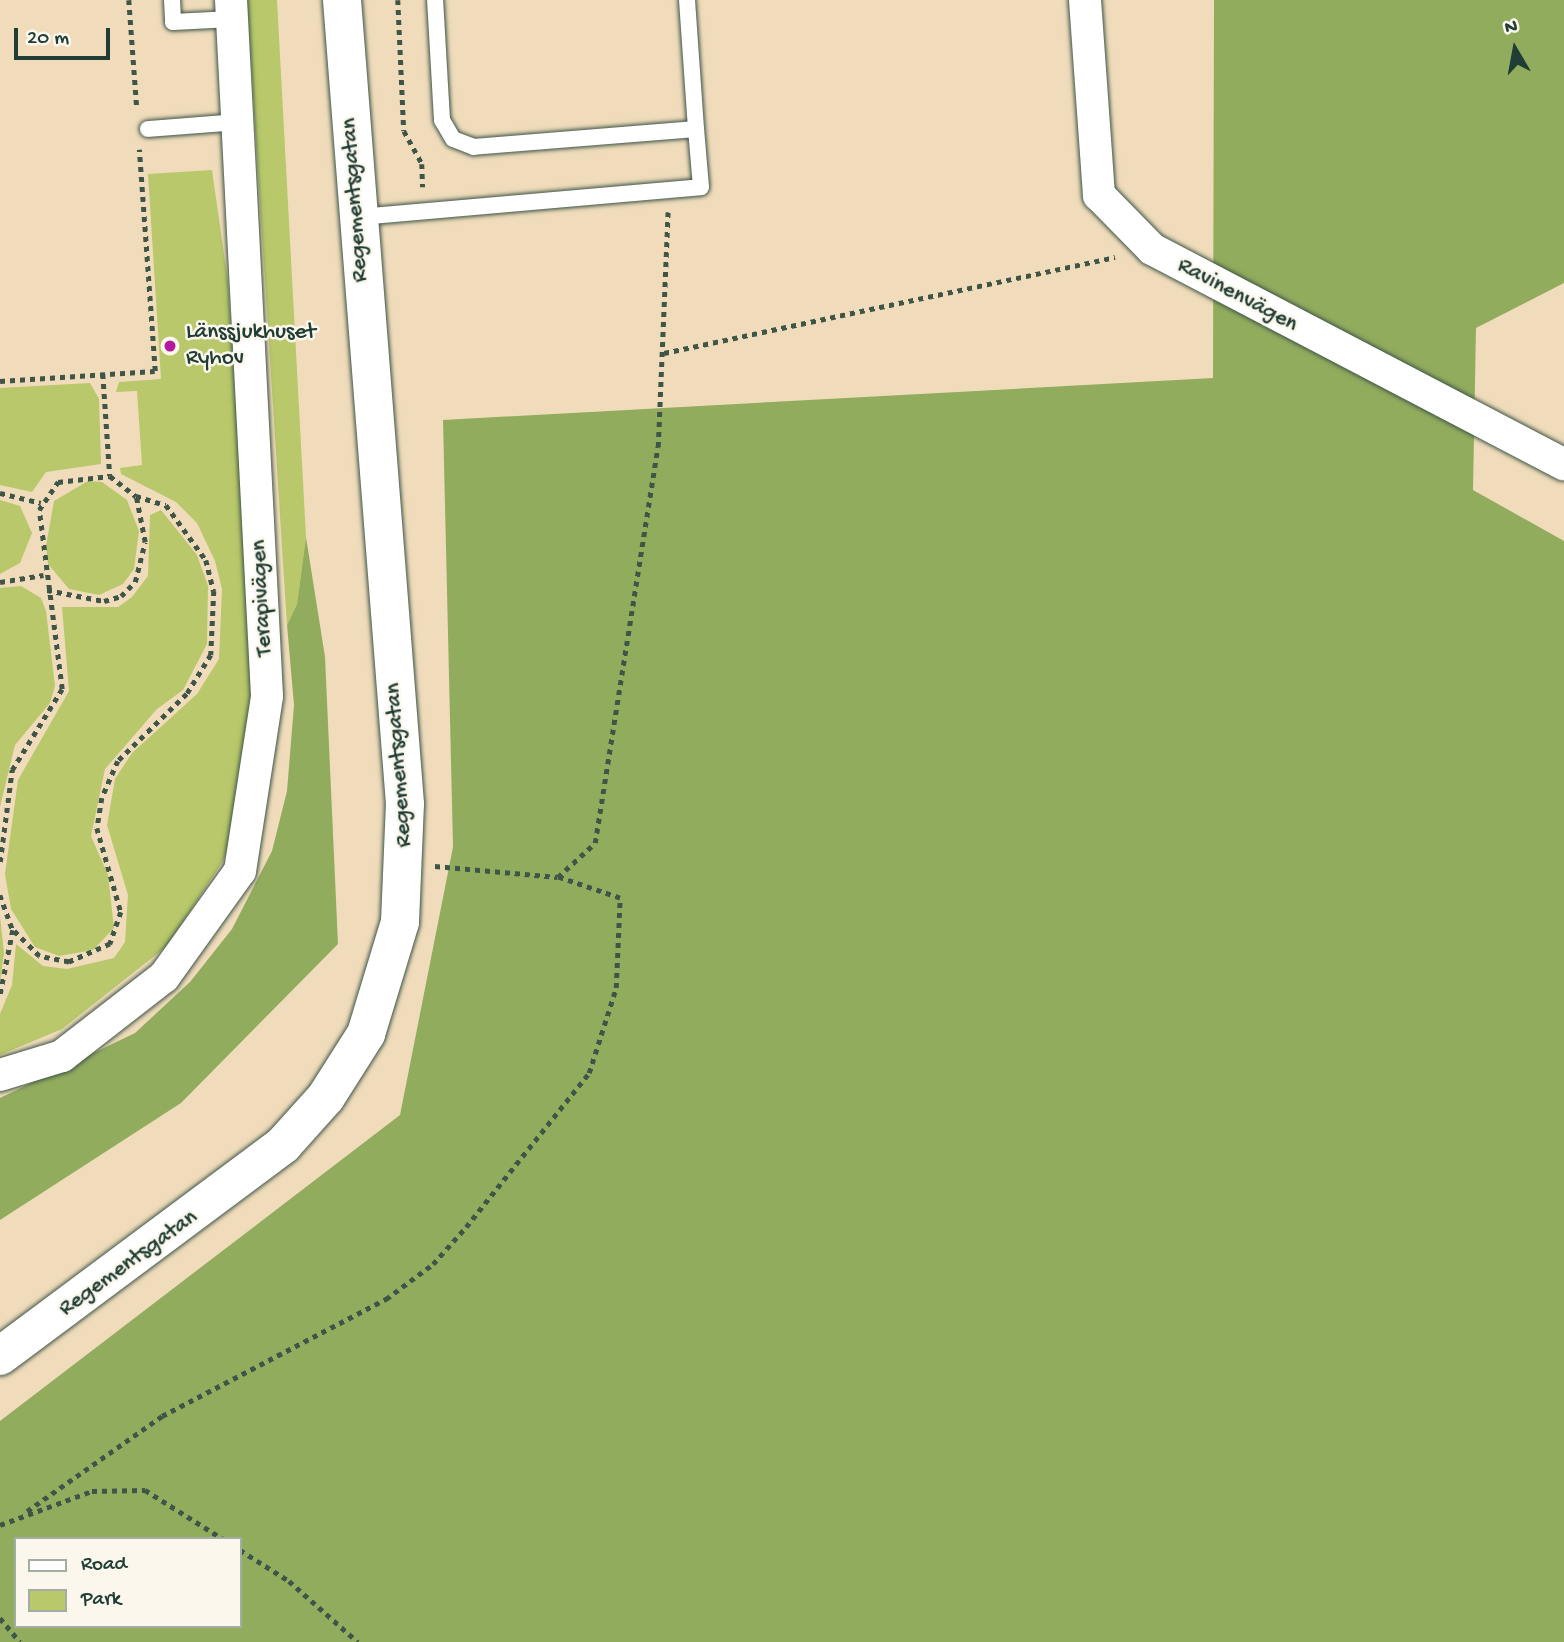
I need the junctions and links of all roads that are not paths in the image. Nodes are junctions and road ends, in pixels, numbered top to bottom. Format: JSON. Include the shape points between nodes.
{"nodes":[{"id":1,"x":172,"y":0,"type":"edge"},
{"id":2,"x":342,"y":0,"type":"edge"},
{"id":3,"x":435,"y":0,"type":"edge"},
{"id":4,"x":687,"y":0,"type":"edge"},
{"id":5,"x":1085,"y":0,"type":"edge"},
{"id":6,"x":232,"y":9,"type":"edge"},
{"id":7,"x":240,"y":122,"type":"junction"},
{"id":8,"x":143,"y":123,"type":"road end"},
{"id":9,"x":696,"y":129,"type":"junction"},
{"id":10,"x":357,"y":217,"type":"junction"},
{"id":11,"x":1564,"y":464,"type":"edge"},
{"id":12,"x":0,"y":1075,"type":"edge"},
{"id":13,"x":0,"y":1356,"type":"edge"}],
"edges":[{"from":1,"to":6,"type":"lane","via":[[173,22]]},
{"from":2,"to":10,"type":"street","name":"Regementsgatan"},
{"from":3,"to":9,"type":"lane","via":[[442,121],[453,139],[474,147]]},
{"from":4,"to":9,"type":"lane"},
{"from":5,"to":11,"type":"street","name":"Ravinenvägen","via":[[1099,195],[1152,249]]},
{"from":6,"to":7,"type":"street","name":"Terapivägen"},
{"from":7,"to":8,"type":"lane"},
{"from":7,"to":12,"type":"street","name":"Terapivägen","via":[[267,696],[240,871],[164,977],[62,1056]]},
{"from":9,"to":10,"type":"lane","via":[[701,187]]},
{"from":10,"to":13,"type":"street","name":"Regementsgatan","via":[[407,865],[401,922],[366,1034],[326,1097],[283,1145],[225,1193]]}]}
